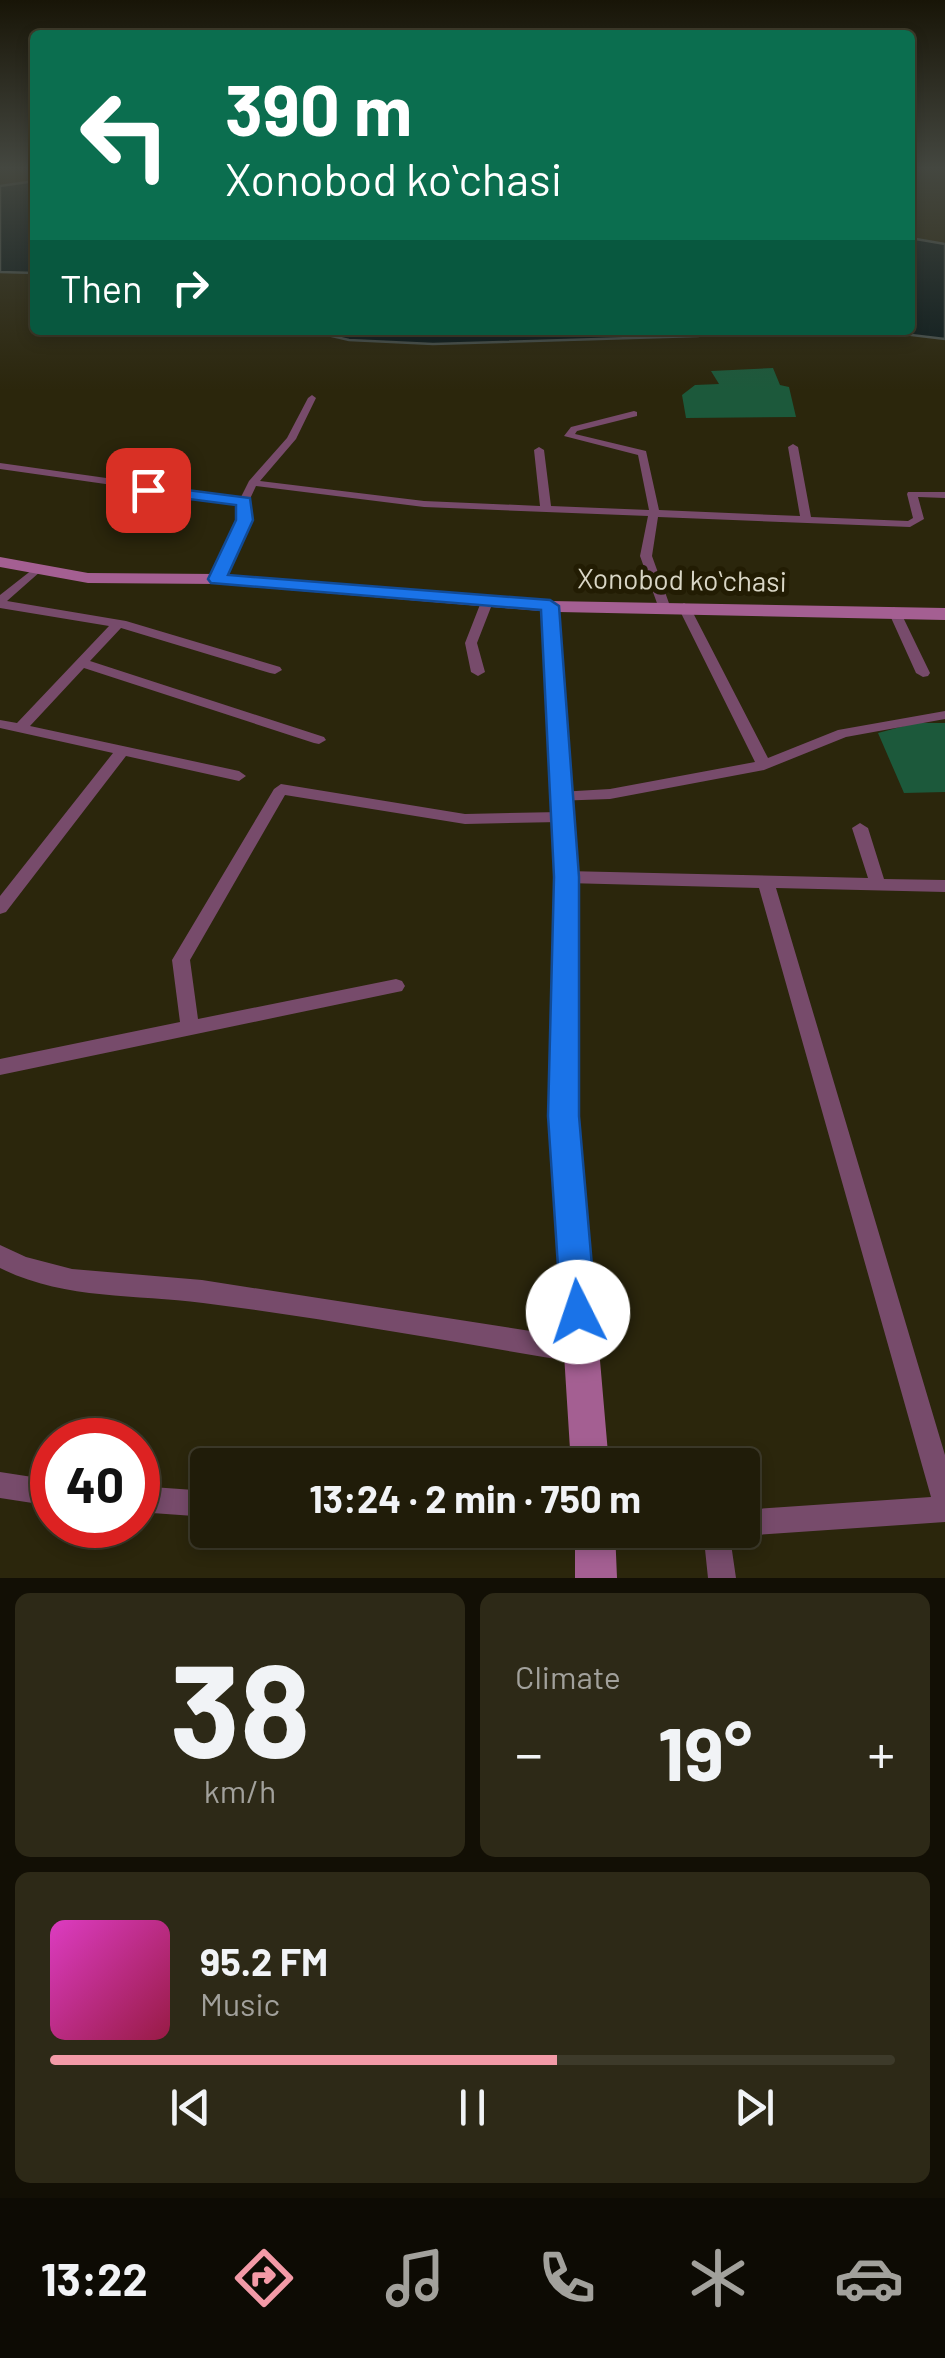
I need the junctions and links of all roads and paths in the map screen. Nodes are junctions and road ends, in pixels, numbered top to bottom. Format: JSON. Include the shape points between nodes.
{"nodes":[{"id":1,"x":312,"y":398,"type":"dead end"},
{"id":2,"x":634,"y":414,"type":"dead end"},
{"id":3,"x":792,"y":447,"type":"dead end"},
{"id":4,"x":539,"y":450,"type":"dead end"},
{"id":5,"x":0,"y":466,"type":"edge"},
{"id":6,"x":253,"y":483,"type":"junction"},
{"id":7,"x":945,"y":496,"type":"edge"},
{"id":8,"x":244,"y":501,"type":"junction"},
{"id":9,"x":546,"y":509,"type":"junction"},
{"id":10,"x":654,"y":510,"type":"junction"},
{"id":11,"x":806,"y":518,"type":"junction"},
{"id":12,"x":0,"y":562,"type":"edge"},
{"id":13,"x":37,"y":569,"type":"junction"},
{"id":14,"x":217,"y":579,"type":"junction"},
{"id":15,"x":0,"y":602,"type":"edge"},
{"id":16,"x":487,"y":602,"type":"junction"},
{"id":17,"x":550,"y":606,"type":"junction"},
{"id":18,"x":674,"y":606,"type":"junction"},
{"id":19,"x":894,"y":611,"type":"junction"},
{"id":20,"x":945,"y":614,"type":"edge"},
{"id":21,"x":116,"y":626,"type":"junction"},
{"id":22,"x":82,"y":663,"type":"junction"},
{"id":23,"x":275,"y":670,"type":"dead end"},
{"id":24,"x":478,"y":672,"type":"dead end"},
{"id":25,"x":923,"y":673,"type":"dead end"},
{"id":26,"x":945,"y":715,"type":"edge"},
{"id":27,"x":0,"y":724,"type":"edge"},
{"id":28,"x":20,"y":729,"type":"junction"},
{"id":29,"x":319,"y":740,"type":"dead end"},
{"id":30,"x":120,"y":753,"type":"junction"},
{"id":31,"x":764,"y":765,"type":"junction"},
{"id":32,"x":239,"y":776,"type":"dead end"},
{"id":33,"x":560,"y":807,"type":"junction"},
{"id":34,"x":860,"y":828,"type":"dead end"},
{"id":35,"x":566,"y":877,"type":"junction"},
{"id":36,"x":766,"y":883,"type":"junction"},
{"id":37,"x":878,"y":884,"type":"junction"},
{"id":38,"x":945,"y":886,"type":"edge"},
{"id":39,"x":0,"y":908,"type":"edge"},
{"id":40,"x":396,"y":986,"type":"dead end"},
{"id":41,"x":190,"y":1029,"type":"junction"},
{"id":42,"x":0,"y":1067,"type":"edge"},
{"id":43,"x":0,"y":1256,"type":"edge"},
{"id":44,"x":582,"y":1351,"type":"junction"},
{"id":45,"x":589,"y":1448,"type":"edge"},
{"id":46,"x":0,"y":1484,"type":"edge"},
{"id":47,"x":30,"y":1489,"type":"edge"},
{"id":48,"x":945,"y":1499,"type":"edge"},
{"id":49,"x":160,"y":1501,"type":"edge"},
{"id":50,"x":190,"y":1503,"type":"edge"},
{"id":51,"x":945,"y":1509,"type":"edge"},
{"id":52,"x":760,"y":1522,"type":"edge"},
{"id":53,"x":595,"y":1548,"type":"edge"},
{"id":54,"x":718,"y":1548,"type":"edge"},
{"id":55,"x":596,"y":1578,"type":"edge"},
{"id":56,"x":722,"y":1578,"type":"edge"}],
"edges":[{"from":1,"to":6,"type":"street"},
{"from":2,"to":10,"type":"street","via":[[574,429],[569,436],[643,453]]},
{"from":3,"to":11,"type":"street"},
{"from":4,"to":9,"type":"street"},
{"from":5,"to":8,"type":"street"},
{"from":6,"to":8,"type":"street"},
{"from":6,"to":9,"type":"street","via":[[424,504]]},
{"from":7,"to":11,"type":"street","via":[[912,494],[916,524]]},
{"from":8,"to":14,"type":"street","via":[[244,520]]},
{"from":9,"to":10,"type":"street"},
{"from":10,"to":11,"type":"street"},
{"from":10,"to":18,"type":"street","via":[[646,556]]},
{"from":12,"to":13,"type":"main road","name":"Xonobod koʻchasi"},
{"from":13,"to":14,"type":"main road","name":"Xonobod koʻchasi","via":[[99,578]]},
{"from":13,"to":15,"type":"street"},
{"from":14,"to":16,"type":"main road","name":"Xonobod koʻchasi"},
{"from":15,"to":21,"type":"street"},
{"from":16,"to":17,"type":"main road","name":"Xonobod koʻchasi"},
{"from":16,"to":24,"type":"street","via":[[471,644]]},
{"from":17,"to":18,"type":"main road","name":"Xonobod koʻchasi"},
{"from":17,"to":33,"type":"main road"},
{"from":18,"to":19,"type":"main road","name":"Xonobod koʻchasi"},
{"from":18,"to":31,"type":"street"},
{"from":19,"to":20,"type":"main road","name":"Xonobod koʻchasi"},
{"from":19,"to":25,"type":"street"},
{"from":21,"to":22,"type":"street"},
{"from":21,"to":23,"type":"street","via":[[168,634]]},
{"from":22,"to":28,"type":"street"},
{"from":22,"to":29,"type":"street"},
{"from":26,"to":31,"type":"street","via":[[843,733]]},
{"from":27,"to":28,"type":"street"},
{"from":28,"to":30,"type":"street"},
{"from":30,"to":32,"type":"street"},
{"from":30,"to":39,"type":"street"},
{"from":31,"to":33,"type":"street"},
{"from":33,"to":35,"type":"main road"},
{"from":33,"to":41,"type":"street","via":[[464,819],[281,789],[181,960]]},
{"from":34,"to":37,"type":"street"},
{"from":35,"to":36,"type":"street"},
{"from":35,"to":44,"type":"main road","via":[[564,1116]]},
{"from":36,"to":37,"type":"street"},
{"from":36,"to":48,"type":"street"},
{"from":37,"to":38,"type":"street"},
{"from":40,"to":41,"type":"street"},
{"from":41,"to":42,"type":"street"},
{"from":43,"to":44,"type":"street","via":[[62,1277],[198,1290]]},
{"from":44,"to":45,"type":"main road"},
{"from":46,"to":47,"type":"street"},
{"from":49,"to":50,"type":"street"},
{"from":51,"to":52,"type":"street"},
{"from":53,"to":55,"type":"main road"},
{"from":54,"to":56,"type":"street"}]}
